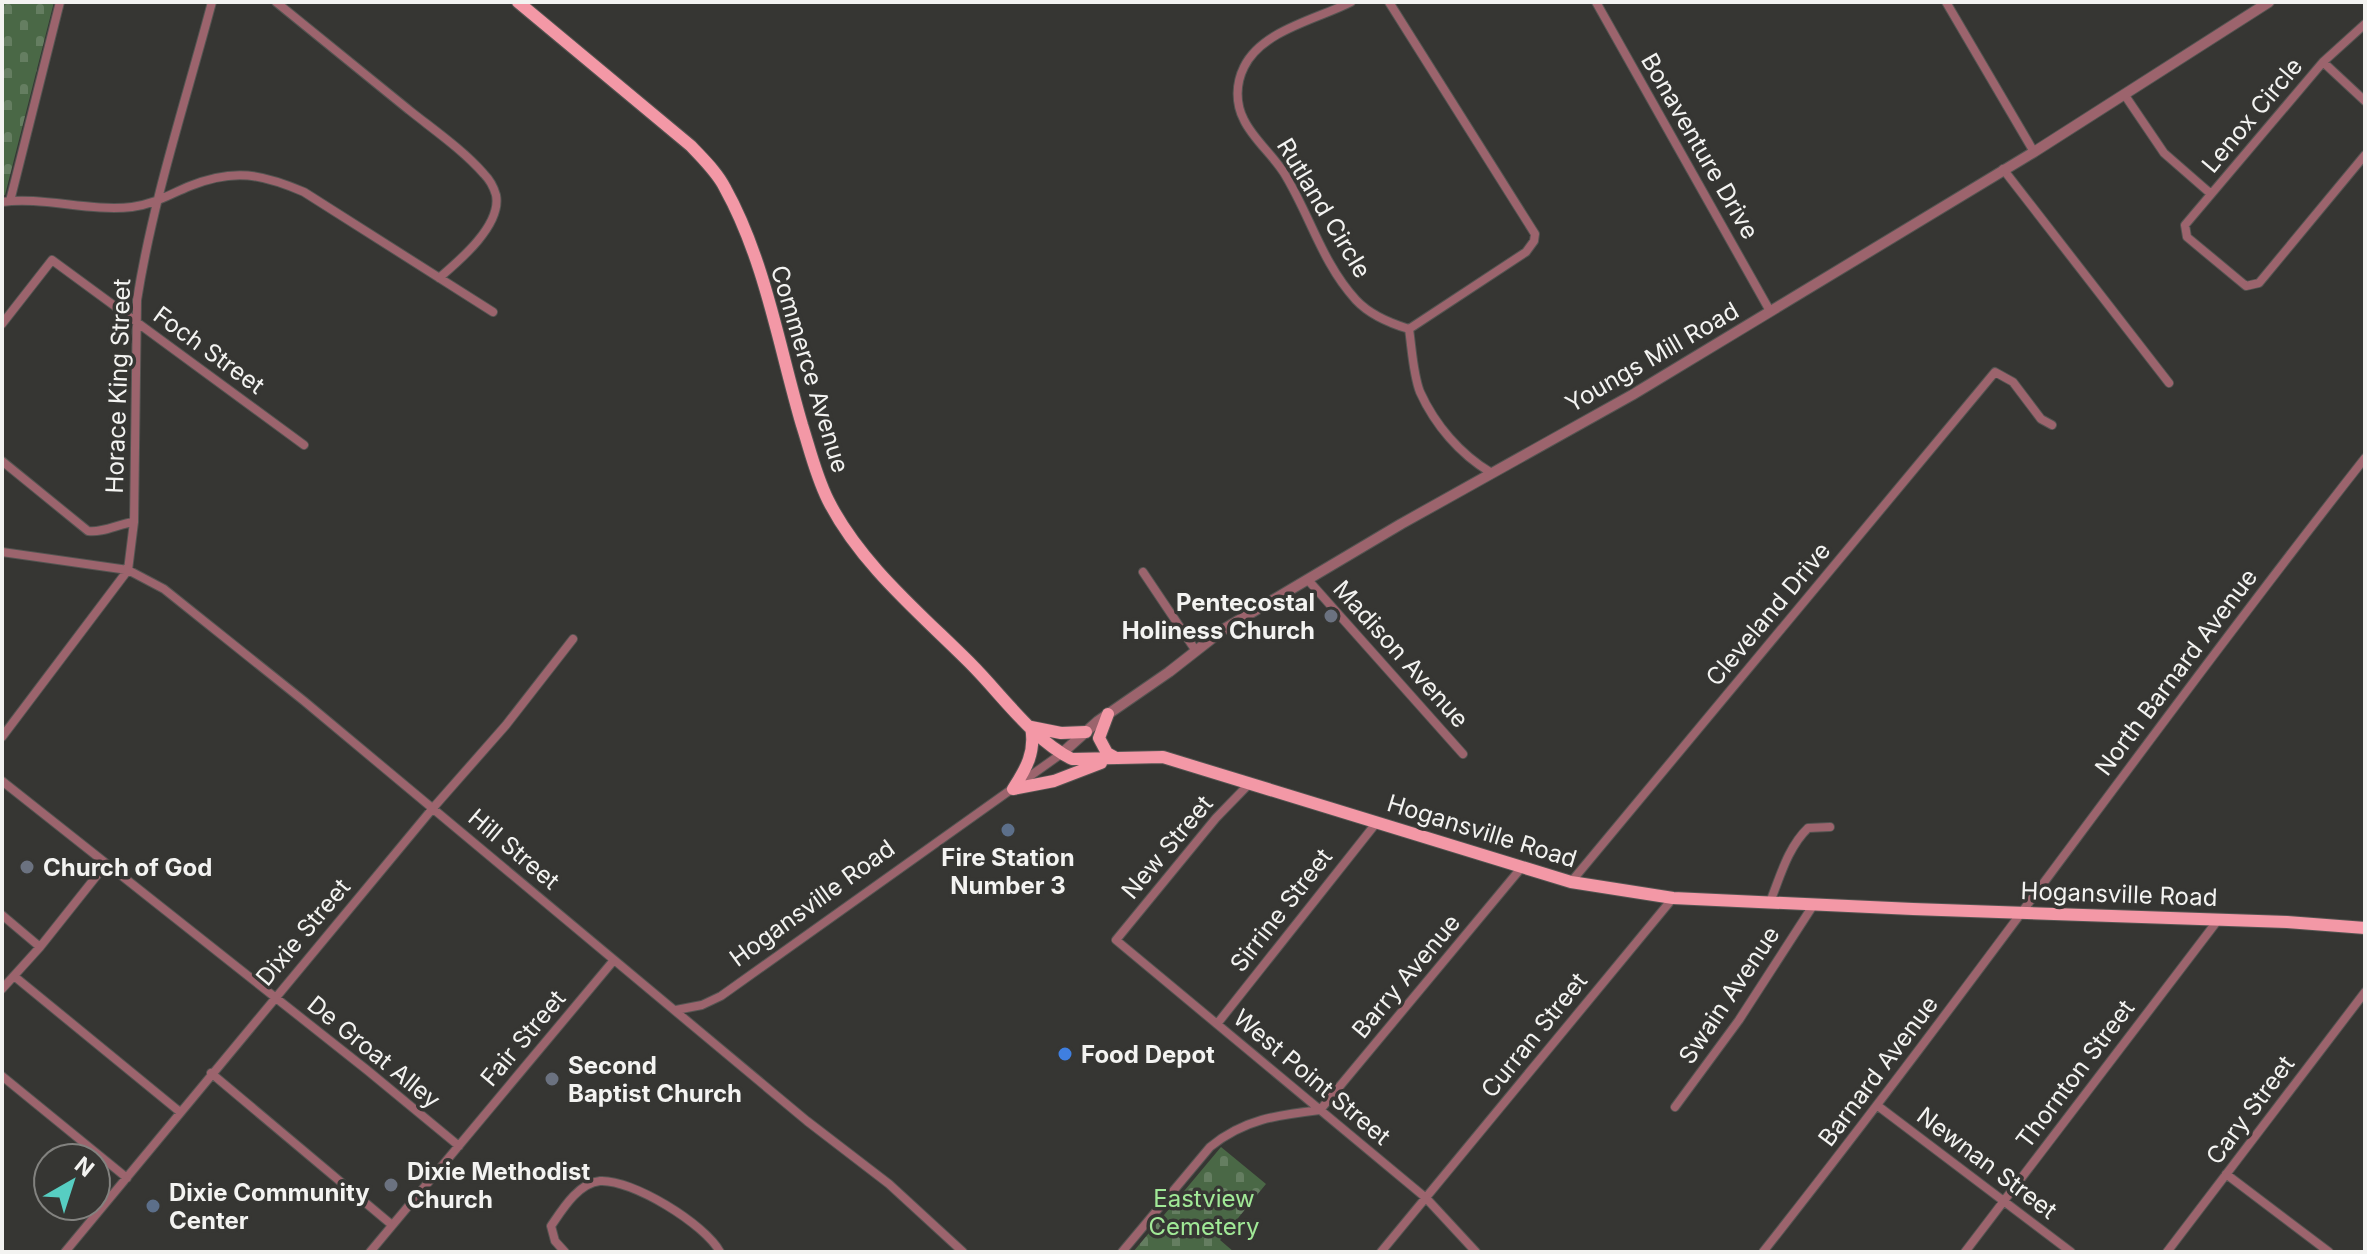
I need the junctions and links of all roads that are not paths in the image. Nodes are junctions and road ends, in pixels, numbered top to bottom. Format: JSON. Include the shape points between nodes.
{"nodes":[{"id":1,"x":60,"y":2,"type":"edge"},
{"id":2,"x":212,"y":2,"type":"edge"},
{"id":3,"x":276,"y":2,"type":"edge"},
{"id":4,"x":518,"y":2,"type":"edge"},
{"id":5,"x":1351,"y":2,"type":"edge"},
{"id":6,"x":1389,"y":2,"type":"edge"},
{"id":7,"x":1596,"y":2,"type":"edge"},
{"id":8,"x":1946,"y":2,"type":"edge"},
{"id":9,"x":2269,"y":2,"type":"edge"},
{"id":10,"x":2365,"y":24,"type":"edge"},
{"id":11,"x":2323,"y":62,"type":"junction"},
{"id":12,"x":2124,"y":94,"type":"junction"},
{"id":13,"x":2365,"y":101,"type":"edge"},
{"id":14,"x":2034,"y":152,"type":"junction"},
{"id":15,"x":2365,"y":155,"type":"edge"},
{"id":16,"x":2003,"y":169,"type":"junction"},
{"id":17,"x":2211,"y":194,"type":"junction"},
{"id":18,"x":6,"y":202,"type":"edge"},
{"id":19,"x":159,"y":202,"type":"junction"},
{"id":20,"x":439,"y":278,"type":"junction"},
{"id":21,"x":1770,"y":311,"type":"junction"},
{"id":22,"x":493,"y":312,"type":"dead end"},
{"id":23,"x":135,"y":320,"type":"junction"},
{"id":24,"x":2,"y":324,"type":"edge"},
{"id":25,"x":1409,"y":329,"type":"junction"},
{"id":26,"x":2169,"y":383,"type":"dead end"},
{"id":27,"x":2052,"y":425,"type":"dead end"},
{"id":28,"x":304,"y":445,"type":"dead end"},
{"id":29,"x":2365,"y":458,"type":"edge"},
{"id":30,"x":2,"y":461,"type":"edge"},
{"id":31,"x":1490,"y":472,"type":"junction"},
{"id":32,"x":134,"y":522,"type":"junction"},
{"id":33,"x":2,"y":552,"type":"edge"},
{"id":34,"x":128,"y":570,"type":"junction"},
{"id":35,"x":1143,"y":572,"type":"dead end"},
{"id":36,"x":1308,"y":580,"type":"junction"},
{"id":37,"x":573,"y":639,"type":"dead end"},
{"id":38,"x":1196,"y":651,"type":"junction"},
{"id":39,"x":1108,"y":714,"type":"junction"},
{"id":40,"x":1031,"y":727,"type":"junction"},
{"id":41,"x":1086,"y":732,"type":"junction"},
{"id":42,"x":2,"y":737,"type":"edge"},
{"id":43,"x":1061,"y":754,"type":"junction"},
{"id":44,"x":1463,"y":754,"type":"dead end"},
{"id":45,"x":1116,"y":758,"type":"junction"},
{"id":46,"x":2,"y":781,"type":"edge"},
{"id":47,"x":1251,"y":783,"type":"junction"},
{"id":48,"x":1013,"y":789,"type":"junction"},
{"id":49,"x":433,"y":808,"type":"junction"},
{"id":50,"x":1377,"y":822,"type":"junction"},
{"id":51,"x":1830,"y":827,"type":"dead end"},
{"id":52,"x":106,"y":864,"type":"junction"},
{"id":53,"x":1522,"y":867,"type":"junction"},
{"id":54,"x":1571,"y":882,"type":"junction"},
{"id":55,"x":1673,"y":898,"type":"junction"},
{"id":56,"x":1770,"y":902,"type":"junction"},
{"id":57,"x":1814,"y":904,"type":"junction"},
{"id":58,"x":2022,"y":913,"type":"junction"},
{"id":59,"x":2,"y":915,"type":"edge"},
{"id":60,"x":2218,"y":920,"type":"junction"},
{"id":61,"x":2365,"y":928,"type":"edge"},
{"id":62,"x":1116,"y":940,"type":"joint"},
{"id":63,"x":40,"y":947,"type":"junction"},
{"id":64,"x":614,"y":960,"type":"junction"},
{"id":65,"x":14,"y":976,"type":"junction"},
{"id":66,"x":2,"y":989,"type":"edge"},
{"id":67,"x":2365,"y":992,"type":"edge"},
{"id":68,"x":274,"y":998,"type":"junction"},
{"id":69,"x":676,"y":1010,"type":"junction"},
{"id":70,"x":1217,"y":1024,"type":"junction"},
{"id":71,"x":211,"y":1073,"type":"junction"},
{"id":72,"x":2,"y":1076,"type":"edge"},
{"id":73,"x":1878,"y":1106,"type":"junction"},
{"id":74,"x":1675,"y":1107,"type":"dead end"},
{"id":75,"x":1320,"y":1110,"type":"junction"},
{"id":76,"x":180,"y":1112,"type":"junction"},
{"id":77,"x":459,"y":1146,"type":"junction"},
{"id":78,"x":2226,"y":1174,"type":"junction"},
{"id":79,"x":127,"y":1178,"type":"junction"},
{"id":80,"x":1426,"y":1198,"type":"junction"},
{"id":81,"x":2004,"y":1201,"type":"junction"},
{"id":82,"x":392,"y":1225,"type":"junction"},
{"id":83,"x":65,"y":1252,"type":"edge"},
{"id":84,"x":370,"y":1252,"type":"edge"},
{"id":85,"x":565,"y":1252,"type":"edge"},
{"id":86,"x":720,"y":1252,"type":"edge"},
{"id":87,"x":963,"y":1252,"type":"edge"},
{"id":88,"x":1122,"y":1252,"type":"edge"},
{"id":89,"x":1381,"y":1252,"type":"edge"},
{"id":90,"x":1476,"y":1252,"type":"edge"},
{"id":91,"x":1763,"y":1252,"type":"edge"},
{"id":92,"x":1965,"y":1252,"type":"edge"},
{"id":93,"x":2071,"y":1252,"type":"edge"},
{"id":94,"x":2167,"y":1252,"type":"edge"},
{"id":95,"x":2329,"y":1252,"type":"edge"}],
"edges":[{"from":1,"to":18,"type":"street"},
{"from":2,"to":19,"type":"street","name":"Horace King Street"},
{"from":3,"to":20,"type":"street","via":[[485,175],[496,197],[486,230]]},
{"from":4,"to":40,"type":"main road","name":"Commerce Avenue","via":[[691,146],[725,186],[763,282],[814,463],[841,525]]},
{"from":5,"to":25,"type":"street","name":"Rutland Circle","via":[[1277,35],[1252,55],[1236,87],[1243,119],[1284,173],[1332,268],[1358,302],[1383,320]]},
{"from":6,"to":25,"type":"street","via":[[1535,234],[1526,252]]},
{"from":7,"to":21,"type":"street","name":"Bonaventure Drive"},
{"from":8,"to":14,"type":"street"},
{"from":9,"to":12,"type":"street","name":"Youngs Mill Road"},
{"from":10,"to":11,"type":"street","name":"Lenox Circle"},
{"from":11,"to":13,"type":"street","name":"Lenox Circle"},
{"from":11,"to":17,"type":"street","name":"Lenox Circle"},
{"from":12,"to":14,"type":"street","name":"Youngs Mill Road"},
{"from":12,"to":17,"type":"street","name":"Lenox Circle","via":[[2164,153]]},
{"from":14,"to":16,"type":"street","name":"Youngs Mill Road"},
{"from":15,"to":17,"type":"street","name":"Lenox Circle","via":[[2259,283],[2246,286],[2187,237],[2185,225]]},
{"from":16,"to":21,"type":"street","name":"Youngs Mill Road"},
{"from":16,"to":26,"type":"street"},
{"from":18,"to":19,"type":"street","via":[[94,208]]},
{"from":19,"to":20,"type":"street","via":[[224,175],[274,179],[304,192]]},
{"from":19,"to":23,"type":"street","name":"Horace King Street"},
{"from":20,"to":22,"type":"street"},
{"from":21,"to":31,"type":"street","name":"Youngs Mill Road","via":[[1632,395]]},
{"from":23,"to":24,"type":"street","name":"Foch Street","via":[[52,260]]},
{"from":23,"to":28,"type":"street","name":"Foch Street"},
{"from":23,"to":32,"type":"street","name":"Horace King Street"},
{"from":25,"to":31,"type":"street","via":[[1420,390],[1443,431]]},
{"from":27,"to":54,"type":"street","name":"Cleveland Drive","via":[[2041,419],[2013,382],[1995,372]]},
{"from":29,"to":58,"type":"street","name":"North Barnard Avenue"},
{"from":30,"to":32,"type":"street","via":[[88,531]]},
{"from":31,"to":36,"type":"street","name":"Youngs Mill Road"},
{"from":32,"to":34,"type":"street","name":"Horace King Street"},
{"from":33,"to":34,"type":"street","name":"Hill Street"},
{"from":34,"to":42,"type":"street","name":"Horace King Street"},
{"from":34,"to":49,"type":"street","name":"Hill Street","via":[[164,589],[214,627]]},
{"from":35,"to":38,"type":"street"},
{"from":36,"to":38,"type":"street","name":"Youngs Mill Road"},
{"from":36,"to":44,"type":"street","name":"Madison Avenue"},
{"from":37,"to":49,"type":"street","name":"Dixie Street"},
{"from":38,"to":39,"type":"street","name":"Youngs Mill Road"},
{"from":39,"to":41,"type":"street","name":"Youngs Mill Road"},
{"from":39,"to":45,"type":"main road","via":[[1099,738]]},
{"from":40,"to":41,"type":"main road"},
{"from":40,"to":43,"type":"main road","name":"Commerce Avenue"},
{"from":40,"to":48,"type":"main road","via":[[1032,754]]},
{"from":41,"to":43,"type":"street","name":"Youngs Mill Road"},
{"from":43,"to":45,"type":"main road","name":"Hogansville Road","via":[[1072,759]]},
{"from":43,"to":48,"type":"street","name":"Hogansville Road"},
{"from":45,"to":47,"type":"main road","name":"Hogansville Road","via":[[1163,757]]},
{"from":45,"to":48,"type":"main road","via":[[1054,781]]},
{"from":46,"to":52,"type":"street","name":"De Groat Alley"},
{"from":47,"to":50,"type":"main road","name":"Hogansville Road"},
{"from":47,"to":62,"type":"street","name":"New Street"},
{"from":48,"to":69,"type":"street","name":"Hogansville Road","via":[[721,996]]},
{"from":49,"to":64,"type":"street","name":"Hill Street"},
{"from":49,"to":68,"type":"street","name":"Dixie Street"},
{"from":50,"to":53,"type":"main road","name":"Hogansville Road"},
{"from":50,"to":70,"type":"street","name":"Sirrine Street"},
{"from":51,"to":56,"type":"street","via":[[1808,828],[1801,835]]},
{"from":52,"to":63,"type":"street"},
{"from":52,"to":68,"type":"street","name":"De Groat Alley"},
{"from":53,"to":54,"type":"main road","name":"Hogansville Road"},
{"from":53,"to":75,"type":"street","name":"Barry Avenue"},
{"from":54,"to":55,"type":"main road","name":"Hogansville Road"},
{"from":55,"to":56,"type":"main road","name":"Hogansville Road"},
{"from":55,"to":80,"type":"street","name":"Curran Street"},
{"from":56,"to":57,"type":"main road","name":"Hogansville Road"},
{"from":57,"to":58,"type":"main road","name":"Hogansville Road"},
{"from":57,"to":74,"type":"street","name":"Swain Avenue"},
{"from":58,"to":60,"type":"main road","name":"Hogansville Road"},
{"from":58,"to":73,"type":"street","name":"Barnard Avenue"},
{"from":59,"to":63,"type":"street"},
{"from":60,"to":61,"type":"main road","name":"Hogansville Road"},
{"from":60,"to":81,"type":"street","name":"Thornton Street"},
{"from":62,"to":70,"type":"street","name":"West Point Street"},
{"from":63,"to":65,"type":"street"},
{"from":64,"to":69,"type":"street","name":"Hill Street"},
{"from":64,"to":77,"type":"street","name":"Fair Street"},
{"from":65,"to":66,"type":"street"},
{"from":65,"to":76,"type":"street"},
{"from":67,"to":78,"type":"street","name":"Cary Street"},
{"from":68,"to":71,"type":"street","name":"Dixie Street"},
{"from":68,"to":77,"type":"street","name":"De Groat Alley"},
{"from":69,"to":87,"type":"street","name":"Hill Street","via":[[889,1184]]},
{"from":70,"to":75,"type":"street","name":"West Point Street"},
{"from":71,"to":76,"type":"street","name":"Dixie Street"},
{"from":71,"to":82,"type":"street"},
{"from":72,"to":79,"type":"street"},
{"from":73,"to":81,"type":"street","name":"Newnan Street"},
{"from":73,"to":91,"type":"street","name":"Barnard Avenue"},
{"from":75,"to":80,"type":"street","name":"West Point Street"},
{"from":75,"to":88,"type":"street","via":[[1267,1116],[1225,1134]]},
{"from":76,"to":79,"type":"street","name":"Dixie Street"},
{"from":77,"to":82,"type":"street","name":"Fair Street"},
{"from":78,"to":94,"type":"street","name":"Cary Street"},
{"from":78,"to":95,"type":"street"},
{"from":79,"to":83,"type":"street","name":"Dixie Street"},
{"from":80,"to":89,"type":"street","name":"Curran Street"},
{"from":80,"to":90,"type":"street","name":"West Point Street"},
{"from":81,"to":92,"type":"street","name":"Thornton Street"},
{"from":81,"to":93,"type":"street","name":"Newnan Street"},
{"from":82,"to":84,"type":"street","name":"Fair Street"},
{"from":85,"to":86,"type":"street","via":[[551,1226],[578,1191],[599,1181],[636,1189],[703,1232]]}]}
